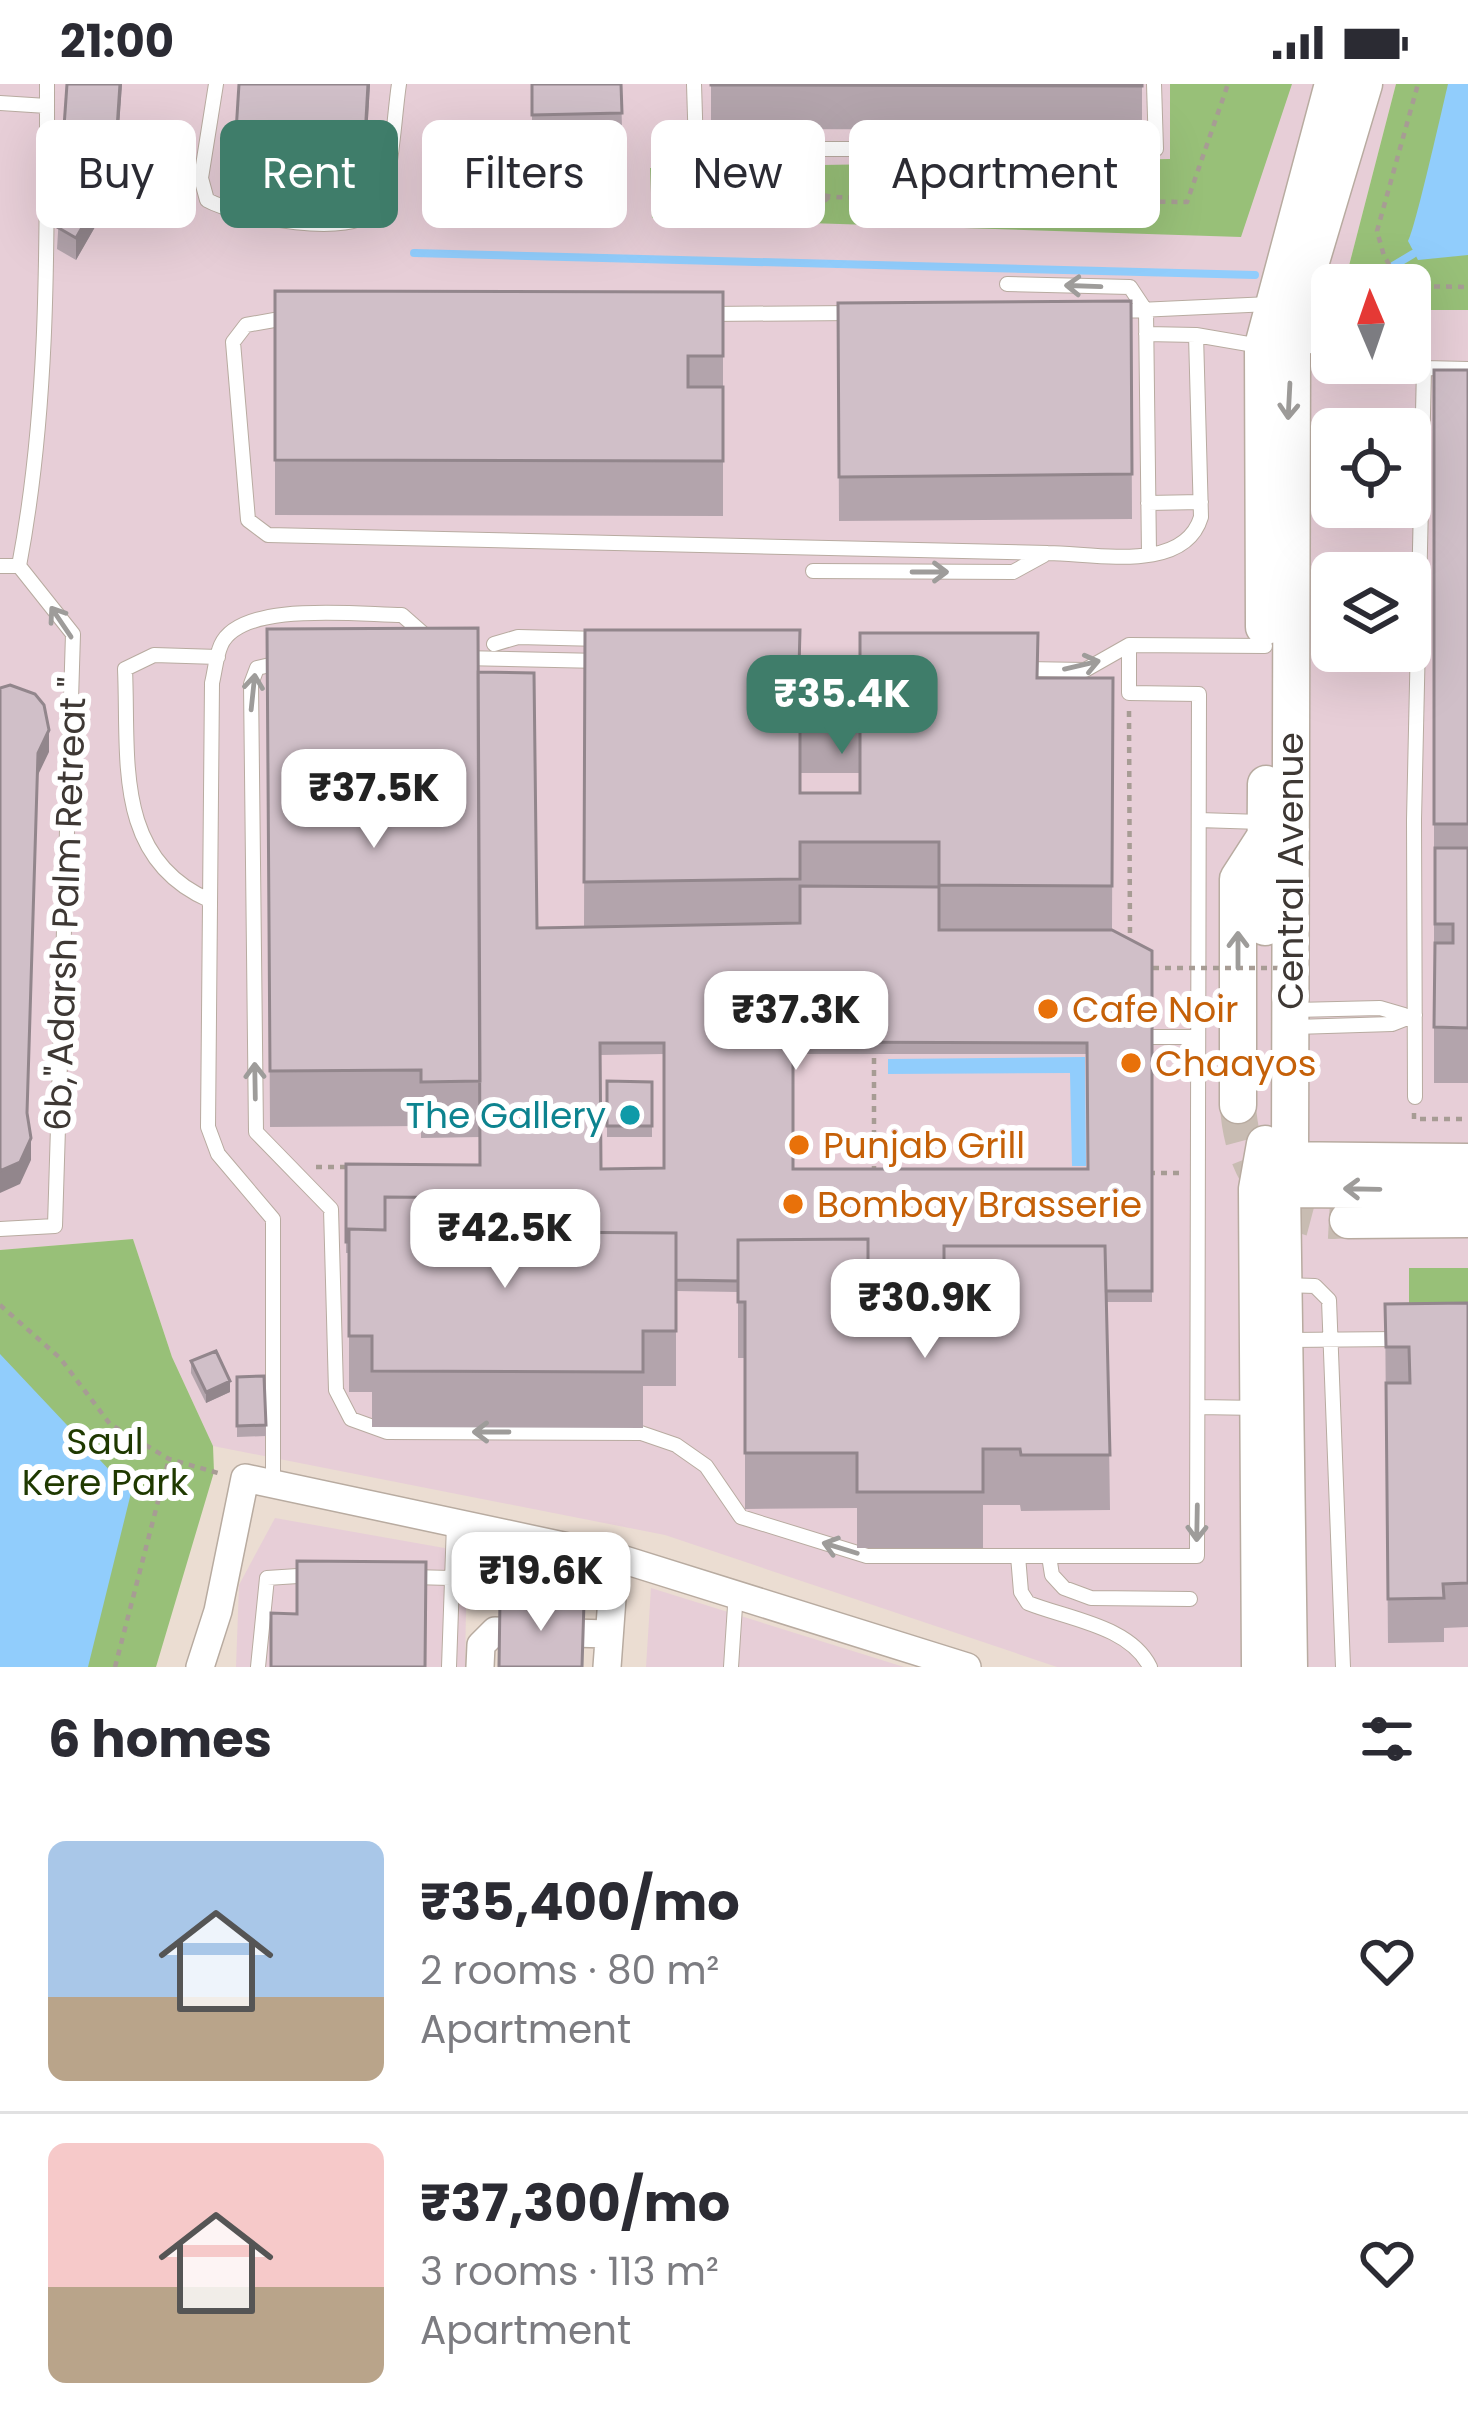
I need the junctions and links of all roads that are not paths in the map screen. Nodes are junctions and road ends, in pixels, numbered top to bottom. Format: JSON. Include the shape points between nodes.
{"nodes":[{"id":1,"x":47,"y":84,"type":"edge"},
{"id":2,"x":216,"y":84,"type":"edge"},
{"id":3,"x":399,"y":84,"type":"edge"},
{"id":4,"x":694,"y":84,"type":"edge"},
{"id":5,"x":1154,"y":84,"type":"edge"},
{"id":6,"x":1333,"y":84,"type":"edge"},
{"id":7,"x":1364,"y":84,"type":"edge"},
{"id":8,"x":0,"y":103,"type":"edge"},
{"id":9,"x":47,"y":106,"type":"junction"},
{"id":10,"x":1007,"y":284,"type":"dead end"},
{"id":11,"x":1270,"y":304,"type":"junction"},
{"id":12,"x":1146,"y":310,"type":"junction"},
{"id":13,"x":1098,"y":311,"type":"edge"},
{"id":14,"x":862,"y":313,"type":"edge"},
{"id":15,"x":696,"y":314,"type":"edge"},
{"id":16,"x":316,"y":317,"type":"edge"},
{"id":17,"x":1146,"y":334,"type":"junction"},
{"id":18,"x":1196,"y":334,"type":"junction"},
{"id":19,"x":1311,"y":345,"type":"edge"},
{"id":20,"x":1277,"y":346,"type":"junction"},
{"id":21,"x":1431,"y":368,"type":"edge"},
{"id":22,"x":1468,"y":369,"type":"edge"},
{"id":23,"x":1424,"y":384,"type":"edge"},
{"id":24,"x":1201,"y":502,"type":"junction"},
{"id":25,"x":1148,"y":503,"type":"junction"},
{"id":26,"x":1048,"y":553,"type":"junction"},
{"id":27,"x":1149,"y":554,"type":"junction"},
{"id":28,"x":0,"y":566,"type":"edge"},
{"id":29,"x":20,"y":566,"type":"junction"},
{"id":30,"x":813,"y":571,"type":"dead end"},
{"id":31,"x":609,"y":639,"type":"edge"},
{"id":32,"x":435,"y":644,"type":"edge"},
{"id":33,"x":494,"y":644,"type":"dead end"},
{"id":34,"x":1129,"y":645,"type":"junction"},
{"id":35,"x":1265,"y":646,"type":"junction"},
{"id":36,"x":218,"y":657,"type":"junction"},
{"id":37,"x":452,"y":658,"type":"edge"},
{"id":38,"x":619,"y":661,"type":"edge"},
{"id":39,"x":297,"y":662,"type":"edge"},
{"id":40,"x":756,"y":664,"type":"edge"},
{"id":41,"x":890,"y":666,"type":"edge"},
{"id":42,"x":1000,"y":668,"type":"edge"},
{"id":43,"x":1199,"y":820,"type":"junction"},
{"id":44,"x":1265,"y":829,"type":"junction"},
{"id":45,"x":209,"y":900,"type":"junction"},
{"id":46,"x":1409,"y":1015,"type":"junction"},
{"id":47,"x":1290,"y":1019,"type":"junction"},
{"id":48,"x":1129,"y":1037,"type":"edge"},
{"id":49,"x":1197,"y":1037,"type":"junction"},
{"id":50,"x":1415,"y":1097,"type":"road end"},
{"id":51,"x":1238,"y":1105,"type":"tunnel mouth"},
{"id":52,"x":1468,"y":1162,"type":"edge"},
{"id":53,"x":1274,"y":1174,"type":"junction"},
{"id":54,"x":1468,"y":1190,"type":"edge"},
{"id":55,"x":1348,"y":1220,"type":"tunnel mouth"},
{"id":56,"x":1468,"y":1220,"type":"edge"},
{"id":57,"x":0,"y":1229,"type":"edge"},
{"id":58,"x":1283,"y":1285,"type":"junction"},
{"id":59,"x":1422,"y":1339,"type":"edge"},
{"id":60,"x":1284,"y":1340,"type":"junction"},
{"id":61,"x":1331,"y":1341,"type":"junction"},
{"id":62,"x":1198,"y":1406,"type":"junction"},
{"id":63,"x":1271,"y":1408,"type":"junction"},
{"id":64,"x":259,"y":1480,"type":"junction"},
{"id":65,"x":454,"y":1524,"type":"junction"},
{"id":66,"x":1018,"y":1556,"type":"junction"},
{"id":67,"x":1049,"y":1556,"type":"junction"},
{"id":68,"x":615,"y":1557,"type":"junction"},
{"id":69,"x":322,"y":1575,"type":"edge"},
{"id":70,"x":386,"y":1577,"type":"edge"},
{"id":71,"x":450,"y":1579,"type":"junction"},
{"id":72,"x":736,"y":1591,"type":"junction"},
{"id":73,"x":1190,"y":1598,"type":"dead end"},
{"id":74,"x":609,"y":1634,"type":"junction"},
{"id":75,"x":958,"y":1666,"type":"edge"},
{"id":76,"x":200,"y":1667,"type":"edge"},
{"id":77,"x":258,"y":1667,"type":"edge"},
{"id":78,"x":449,"y":1667,"type":"edge"},
{"id":79,"x":480,"y":1667,"type":"edge"},
{"id":80,"x":607,"y":1667,"type":"edge"},
{"id":81,"x":730,"y":1667,"type":"edge"},
{"id":82,"x":1150,"y":1667,"type":"edge"},
{"id":83,"x":1261,"y":1667,"type":"edge"},
{"id":84,"x":1289,"y":1667,"type":"edge"},
{"id":85,"x":1343,"y":1667,"type":"edge"}],
"edges":[{"from":1,"to":9,"type":"lane"},
{"from":2,"to":3,"type":"lane","via":[[201,178],[207,200],[239,214],[330,223],[362,220],[379,203]]},
{"from":4,"to":5,"type":"lane","via":[[696,149],[1156,149]]},
{"from":6,"to":11,"type":"street","name":"Central Avenue"},
{"from":7,"to":20,"type":"street","name":"Central Avenue","via":[[1298,305]]},
{"from":8,"to":9,"type":"lane"},
{"from":9,"to":29,"type":"lane","via":[[47,288]]},
{"from":12,"to":10,"type":"lane","one_way":true,"via":[[1130,287]]},
{"from":11,"to":12,"type":"lane"},
{"from":11,"to":20,"type":"street","name":"Central Avenue"},
{"from":12,"to":13,"type":"lane"},
{"from":12,"to":17,"type":"lane"},
{"from":14,"to":15,"type":"lane"},
{"from":16,"to":26,"type":"lane","via":[[269,317],[246,325],[233,343],[248,520],[268,535]]},
{"from":17,"to":18,"type":"lane"},
{"from":17,"to":25,"type":"lane"},
{"from":18,"to":20,"type":"lane"},
{"from":18,"to":24,"type":"lane"},
{"from":19,"to":20,"type":"lane"},
{"from":20,"to":35,"type":"street","name":"Central Avenue"},
{"from":20,"to":47,"type":"street","name":"Central Avenue","one_way":true},
{"from":21,"to":22,"type":"lane"},
{"from":23,"to":46,"type":"lane"},
{"from":24,"to":25,"type":"lane"},
{"from":24,"to":27,"type":"lane","via":[[1198,527],[1185,544]]},
{"from":25,"to":27,"type":"lane"},
{"from":26,"to":27,"type":"lane"},
{"from":30,"to":26,"type":"lane","one_way":true,"via":[[1013,572]]},
{"from":28,"to":29,"type":"lane"},
{"from":57,"to":29,"type":"lane","name":"6b,\"Adarsh Palm Retreat \"","one_way":true,"via":[[55,1226],[73,634]]},
{"from":31,"to":33,"type":"lane"},
{"from":32,"to":36,"type":"lane","via":[[402,615],[274,614],[231,632]]},
{"from":34,"to":35,"type":"lane"},
{"from":42,"to":34,"type":"lane","one_way":true,"via":[[1085,670]]},
{"from":34,"to":43,"type":"lane","via":[[1129,694],[1199,694]]},
{"from":35,"to":44,"type":"street","name":"Central Avenue"},
{"from":36,"to":45,"type":"lane"},
{"from":36,"to":45,"type":"lane","via":[[154,656],[125,669],[134,822],[163,871]]},
{"from":37,"to":38,"type":"lane"},
{"from":66,"to":39,"type":"lane","one_way":true,"via":[[867,1556],[741,1517],[706,1466],[641,1433],[387,1432],[344,1411],[336,1390],[331,1209],[256,1132],[251,684],[257,668]]},
{"from":40,"to":41,"type":"lane"},
{"from":43,"to":44,"type":"lane"},
{"from":43,"to":49,"type":"lane"},
{"from":51,"to":44,"type":"street","one_way":true,"via":[[1238,879]]},
{"from":44,"to":53,"type":"street","name":"Central Avenue"},
{"from":45,"to":64,"type":"lane","via":[[208,1127],[218,1154],[270,1208],[276,1236]]},
{"from":46,"to":47,"type":"lane","via":[[1380,1008]]},
{"from":46,"to":50,"type":"lane"},
{"from":47,"to":53,"type":"street","name":"Central Avenue"},
{"from":48,"to":49,"type":"lane"},
{"from":49,"to":62,"type":"lane"},
{"from":52,"to":53,"type":"street"},
{"from":54,"to":53,"type":"street","one_way":true},
{"from":53,"to":58,"type":"street","name":"Central Avenue"},
{"from":53,"to":63,"type":"street","name":"Central Avenue"},
{"from":55,"to":56,"type":"street"},
{"from":58,"to":60,"type":"street","name":"Central Avenue"},
{"from":58,"to":61,"type":"lane","via":[[1324,1291]]},
{"from":59,"to":61,"type":"lane"},
{"from":60,"to":61,"type":"lane"},
{"from":60,"to":63,"type":"street","name":"Central Avenue"},
{"from":61,"to":85,"type":"lane"},
{"from":62,"to":63,"type":"lane"},
{"from":62,"to":67,"type":"lane","one_way":true,"via":[[1197,1556]]},
{"from":63,"to":83,"type":"street","name":"Central Avenue"},
{"from":63,"to":84,"type":"street","name":"Central Avenue"},
{"from":64,"to":65,"type":"street"},
{"from":64,"to":76,"type":"street"},
{"from":65,"to":68,"type":"street"},
{"from":65,"to":71,"type":"lane"},
{"from":66,"to":67,"type":"lane"},
{"from":66,"to":82,"type":"lane","via":[[1028,1603],[1121,1637]]},
{"from":67,"to":73,"type":"lane","via":[[1052,1575],[1079,1594]]},
{"from":68,"to":72,"type":"street"},
{"from":68,"to":74,"type":"street"},
{"from":69,"to":77,"type":"lane","via":[[266,1578]]},
{"from":70,"to":71,"type":"lane"},
{"from":71,"to":78,"type":"lane"},
{"from":72,"to":75,"type":"street"},
{"from":72,"to":81,"type":"lane"},
{"from":74,"to":79,"type":"street","via":[[495,1631],[481,1645]]},
{"from":74,"to":80,"type":"street"}]}
